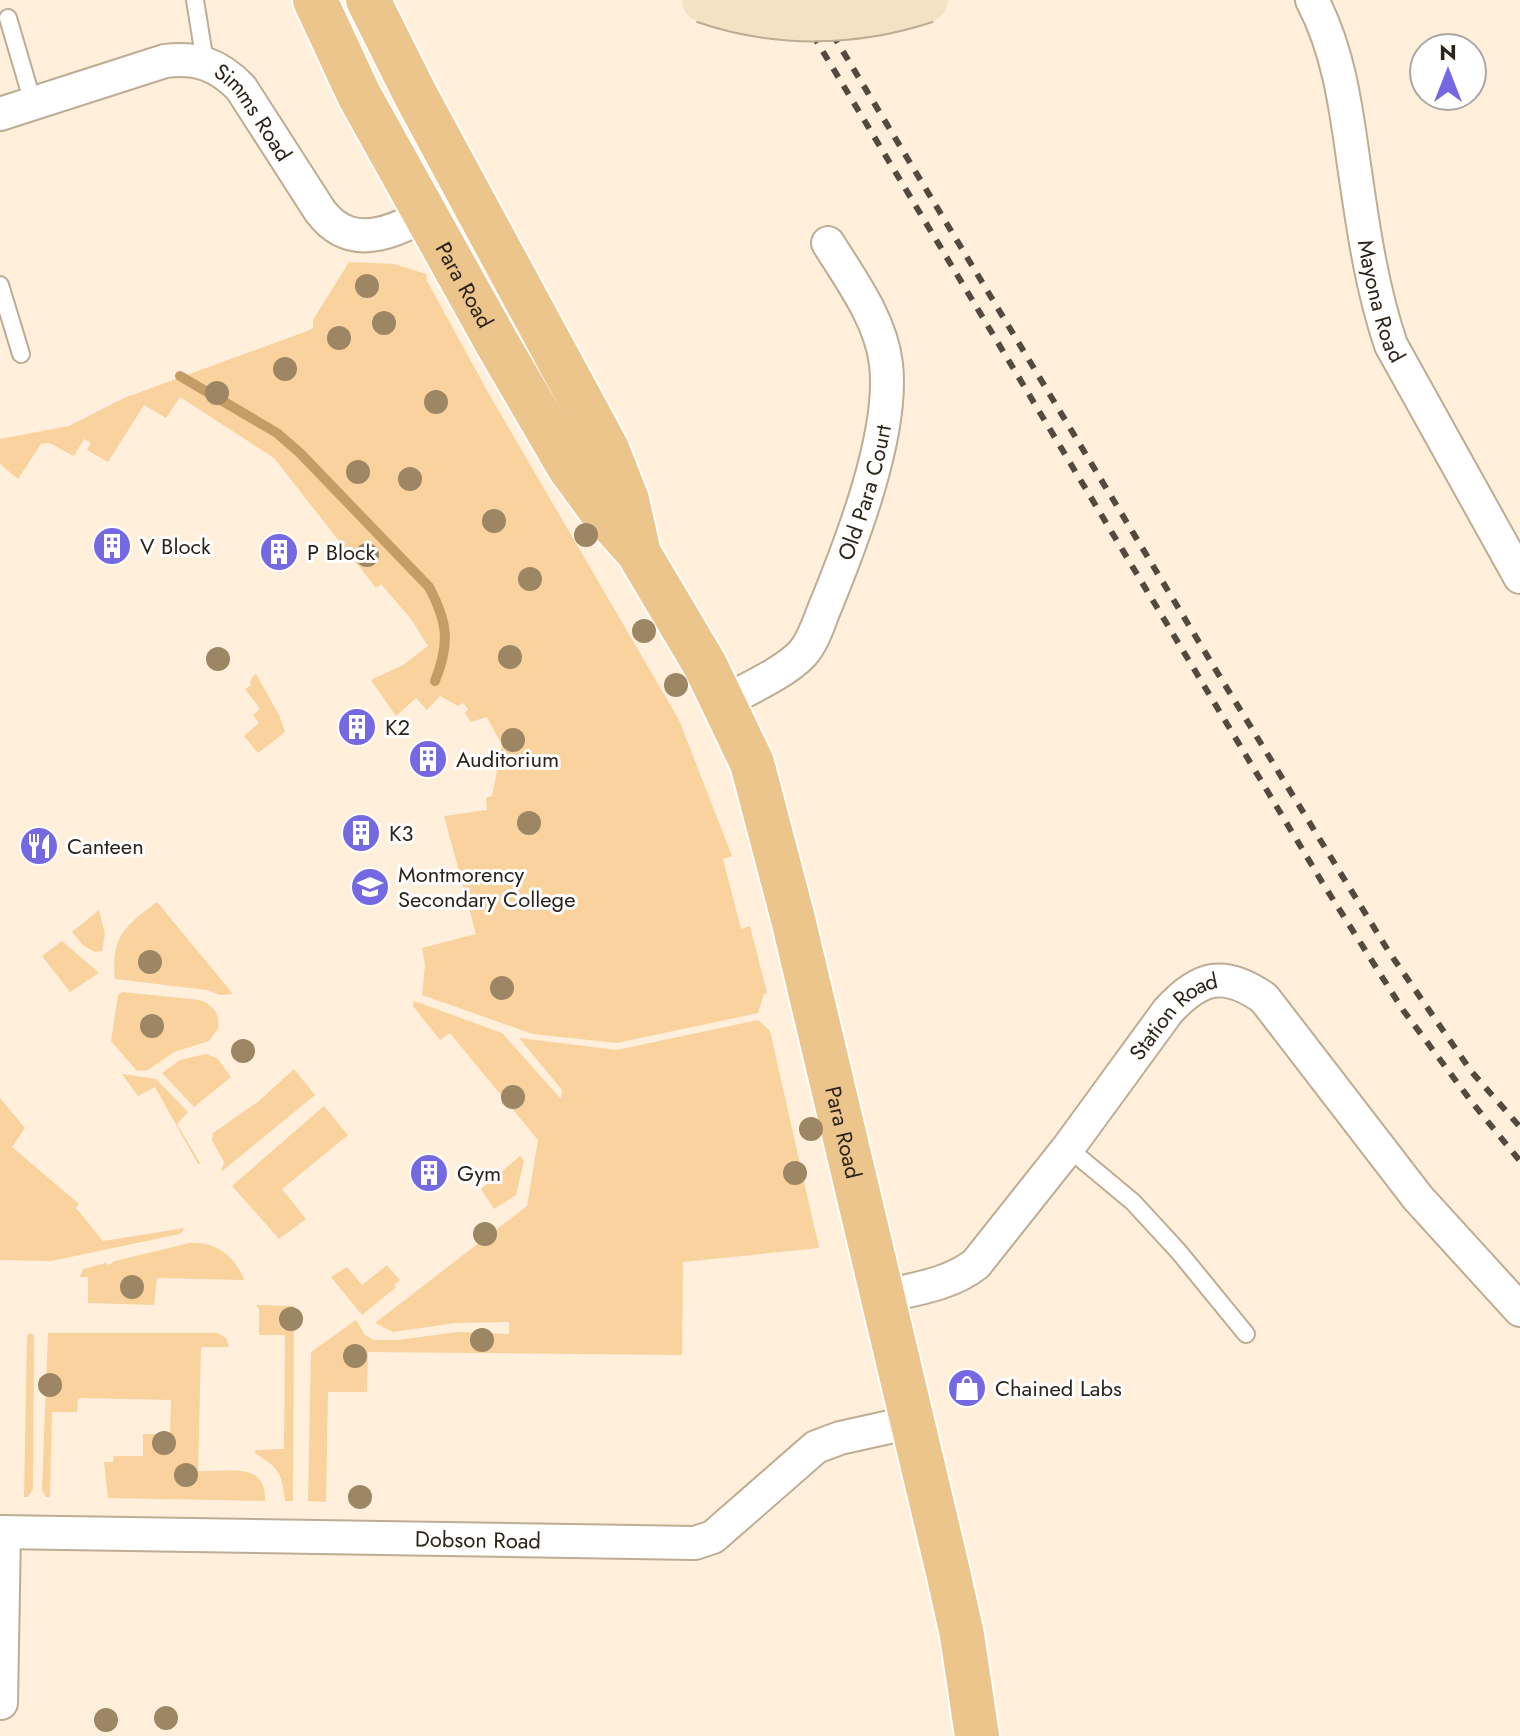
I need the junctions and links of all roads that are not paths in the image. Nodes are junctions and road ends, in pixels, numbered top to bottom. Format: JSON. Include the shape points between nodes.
{"nodes":[{"id":1,"x":195,"y":0,"type":"edge"},
{"id":2,"x":315,"y":0,"type":"edge"},
{"id":3,"x":368,"y":0,"type":"edge"},
{"id":4,"x":704,"y":0,"type":"edge"},
{"id":5,"x":926,"y":0,"type":"edge"},
{"id":6,"x":1312,"y":0,"type":"edge"},
{"id":7,"x":8,"y":18,"type":"dead end"},
{"id":8,"x":205,"y":62,"type":"junction"},
{"id":9,"x":33,"y":103,"type":"junction"},
{"id":10,"x":0,"y":114,"type":"edge"},
{"id":11,"x":467,"y":190,"type":"junction"},
{"id":12,"x":423,"y":214,"type":"junction"},
{"id":13,"x":828,"y":243,"type":"dead end"},
{"id":14,"x":0,"y":285,"type":"edge"},
{"id":15,"x":21,"y":354,"type":"dead end"},
{"id":16,"x":638,"y":552,"type":"junction"},
{"id":17,"x":1520,"y":577,"type":"edge"},
{"id":18,"x":724,"y":702,"type":"junction"},
{"id":19,"x":1068,"y":1148,"type":"junction"},
{"id":20,"x":881,"y":1297,"type":"junction"},
{"id":21,"x":1520,"y":1310,"type":"edge"},
{"id":22,"x":1246,"y":1334,"type":"dead end"},
{"id":23,"x":912,"y":1422,"type":"junction"},
{"id":24,"x":2,"y":1532,"type":"edge"},
{"id":25,"x":1,"y":1703,"type":"edge"},
{"id":26,"x":977,"y":1736,"type":"edge"}],
"edges":[{"from":1,"to":8,"type":"lane"},
{"from":2,"to":12,"type":"main road","name":"Para Road"},
{"from":3,"to":11,"type":"main road","name":"Para Road"},
{"from":4,"to":5,"type":"main road","bridge":true,"via":[[764,15],[816,19],[869,14]]},
{"from":6,"to":17,"type":"street","name":"Mayona Road","via":[[1342,84],[1368,259],[1391,345]]},
{"from":7,"to":9,"type":"lane"},
{"from":8,"to":9,"type":"street","name":"Simms Road","via":[[165,61]]},
{"from":8,"to":12,"type":"street","name":"Simms Road","via":[[226,72],[241,88],[336,229],[361,237],[376,235]]},
{"from":9,"to":10,"type":"street","name":"Simms Road"},
{"from":11,"to":12,"type":"street","name":"Simms Road"},
{"from":11,"to":16,"type":"main road","name":"Para Road","via":[[607,449],[627,500]]},
{"from":12,"to":16,"type":"main road","name":"Para Road","via":[[569,467]]},
{"from":13,"to":18,"type":"street","name":"Old Para Court","via":[[872,318],[886,361],[879,437],[865,495],[808,645],[792,662]]},
{"from":14,"to":15,"type":"lane"},
{"from":16,"to":18,"type":"main road","name":"Para Road"},
{"from":18,"to":20,"type":"main road","name":"Para Road","via":[[752,763],[790,905]]},
{"from":19,"to":20,"type":"street","name":"Station Road","via":[[966,1272]]},
{"from":19,"to":21,"type":"street","name":"Station Road","via":[[1185,993],[1224,979],[1245,985],[1264,998],[1418,1198]]},
{"from":19,"to":22,"type":"lane","via":[[1133,1202]]},
{"from":20,"to":23,"type":"main road","name":"Para Road"},
{"from":23,"to":24,"type":"street","name":"Dobson Road","via":[[816,1447],[713,1537],[695,1543]]},
{"from":23,"to":26,"type":"main road","name":"Para Road","via":[[962,1635]]},
{"from":24,"to":25,"type":"street","name":"Dobson Road"}]}
